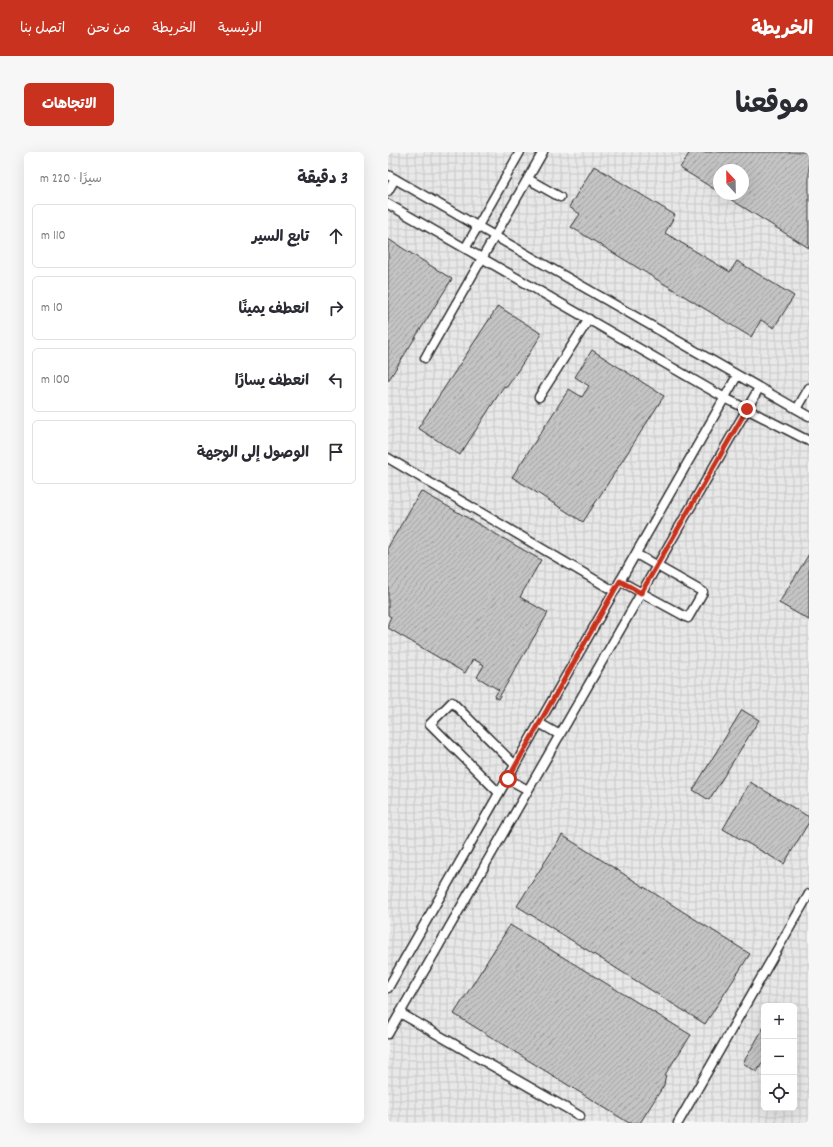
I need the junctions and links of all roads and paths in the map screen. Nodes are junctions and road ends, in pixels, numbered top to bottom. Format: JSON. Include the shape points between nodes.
{"nodes":[{"id":1,"x":520,"y":152,"type":"edge"},
{"id":2,"x":543,"y":152,"type":"edge"},
{"id":3,"x":392,"y":177,"type":"edge"},
{"id":4,"x":528,"y":179,"type":"junction"},
{"id":5,"x":388,"y":190,"type":"edge"},
{"id":6,"x":560,"y":196,"type":"dead end"},
{"id":7,"x":388,"y":204,"type":"edge"},
{"id":8,"x":478,"y":226,"type":"junction"},
{"id":9,"x":495,"y":236,"type":"junction"},
{"id":10,"x":466,"y":247,"type":"junction"},
{"id":11,"x":484,"y":257,"type":"junction"},
{"id":12,"x":589,"y":319,"type":"junction"},
{"id":13,"x":425,"y":358,"type":"dead end"},
{"id":14,"x":737,"y":376,"type":"junction"},
{"id":15,"x":759,"y":388,"type":"junction"},
{"id":16,"x":809,"y":388,"type":"edge"},
{"id":17,"x":539,"y":397,"type":"dead end"},
{"id":18,"x":725,"y":398,"type":"junction"},
{"id":19,"x":747,"y":409,"type":"junction"},
{"id":20,"x":797,"y":409,"type":"junction"},
{"id":21,"x":809,"y":416,"type":"edge"},
{"id":22,"x":809,"y":441,"type":"edge"},
{"id":23,"x":388,"y":458,"type":"edge"},
{"id":24,"x":636,"y":554,"type":"junction"},
{"id":25,"x":657,"y":566,"type":"junction"},
{"id":26,"x":620,"y":581,"type":"junction"},
{"id":27,"x":614,"y":591,"type":"junction"},
{"id":28,"x":641,"y":593,"type":"junction"},
{"id":29,"x":539,"y":723,"type":"junction"},
{"id":30,"x":560,"y":735,"type":"junction"},
{"id":31,"x":515,"y":765,"type":"junction"},
{"id":32,"x":508,"y":779,"type":"junction"},
{"id":33,"x":528,"y":790,"type":"junction"},
{"id":34,"x":499,"y":793,"type":"junction"},
{"id":35,"x":809,"y":894,"type":"edge"},
{"id":36,"x":388,"y":988,"type":"edge"},
{"id":37,"x":400,"y":1013,"type":"junction"},
{"id":38,"x":388,"y":1034,"type":"edge"},
{"id":39,"x":580,"y":1116,"type":"dead end"},
{"id":40,"x":678,"y":1123,"type":"edge"}],
"edges":[{"from":1,"to":8,"type":"lane"},
{"from":2,"to":4,"type":"lane"},
{"from":3,"to":5,"type":"lane"},
{"from":3,"to":8,"type":"lane"},
{"from":4,"to":6,"type":"lane"},
{"from":4,"to":9,"type":"lane"},
{"from":7,"to":10,"type":"lane"},
{"from":8,"to":9,"type":"lane"},
{"from":8,"to":10,"type":"lane"},
{"from":9,"to":11,"type":"lane"},
{"from":9,"to":14,"type":"lane"},
{"from":10,"to":11,"type":"lane"},
{"from":11,"to":12,"type":"lane"},
{"from":11,"to":13,"type":"lane"},
{"from":12,"to":17,"type":"lane"},
{"from":12,"to":18,"type":"lane"},
{"from":14,"to":15,"type":"lane"},
{"from":14,"to":18,"type":"lane"},
{"from":15,"to":19,"type":"lane"},
{"from":15,"to":20,"type":"lane"},
{"from":16,"to":20,"type":"lane"},
{"from":18,"to":19,"type":"lane"},
{"from":18,"to":24,"type":"lane"},
{"from":19,"to":22,"type":"lane"},
{"from":19,"to":25,"type":"lane"},
{"from":20,"to":21,"type":"lane"},
{"from":23,"to":27,"type":"lane"},
{"from":24,"to":25,"type":"lane"},
{"from":24,"to":26,"type":"lane"},
{"from":25,"to":28,"type":"lane"},
{"from":25,"to":28,"type":"lane","via":[[703,592],[688,618]]},
{"from":26,"to":27,"type":"lane"},
{"from":26,"to":28,"type":"lane"},
{"from":27,"to":29,"type":"lane"},
{"from":28,"to":30,"type":"lane"},
{"from":29,"to":30,"type":"lane"},
{"from":29,"to":31,"type":"lane"},
{"from":30,"to":33,"type":"lane"},
{"from":31,"to":32,"type":"lane"},
{"from":31,"to":34,"type":"lane","via":[[452,702],[430,724]]},
{"from":32,"to":33,"type":"lane"},
{"from":32,"to":34,"type":"lane"},
{"from":33,"to":37,"type":"lane"},
{"from":34,"to":36,"type":"lane"},
{"from":35,"to":40,"type":"lane"},
{"from":37,"to":38,"type":"lane"},
{"from":37,"to":39,"type":"lane"}]}
